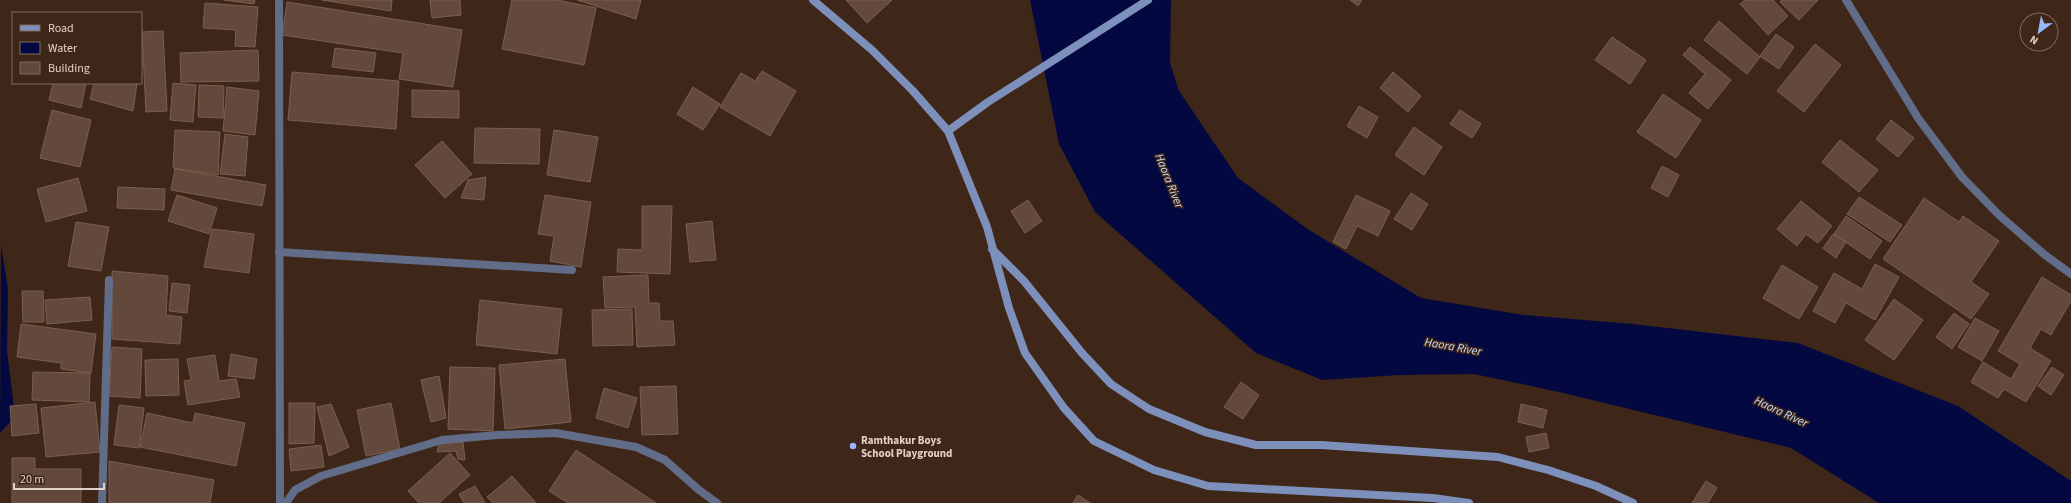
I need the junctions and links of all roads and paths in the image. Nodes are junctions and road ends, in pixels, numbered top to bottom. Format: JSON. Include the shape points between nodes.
{"nodes":[{"id":1,"x":279,"y":0,"type":"edge"},
{"id":2,"x":813,"y":0,"type":"edge"},
{"id":3,"x":1148,"y":0,"type":"edge"},
{"id":4,"x":1846,"y":0,"type":"edge"},
{"id":5,"x":948,"y":130,"type":"junction"},
{"id":6,"x":992,"y":249,"type":"junction"},
{"id":7,"x":279,"y":252,"type":"junction"},
{"id":8,"x":572,"y":270,"type":"dead end"},
{"id":9,"x":2071,"y":274,"type":"edge"},
{"id":10,"x":108,"y":280,"type":"dead end"},
{"id":11,"x":102,"y":503,"type":"edge"},
{"id":12,"x":280,"y":503,"type":"edge"},
{"id":13,"x":286,"y":503,"type":"edge"},
{"id":14,"x":718,"y":503,"type":"edge"},
{"id":15,"x":1469,"y":503,"type":"edge"},
{"id":16,"x":1633,"y":503,"type":"edge"}],
"edges":[{"from":1,"to":7,"type":"street"},
{"from":2,"to":5,"type":"street","via":[[872,50]]},
{"from":3,"to":5,"type":"street"},
{"from":4,"to":9,"type":"street","via":[[1918,118],[1962,177],[2045,255]]},
{"from":5,"to":6,"type":"street","via":[[987,227]]},
{"from":6,"to":15,"type":"street","via":[[1025,353],[1064,408],[1094,441],[1154,470],[1208,486],[1433,498]]},
{"from":6,"to":16,"type":"street","via":[[1024,281],[1082,353],[1111,384],[1149,410],[1205,432],[1256,445],[1321,445],[1498,456],[1596,486]]},
{"from":7,"to":8,"type":"street"},
{"from":7,"to":12,"type":"street"},
{"from":10,"to":11,"type":"street"},
{"from":13,"to":14,"type":"street","via":[[295,490],[321,476],[442,440],[556,433],[636,447],[665,460]]}]}
